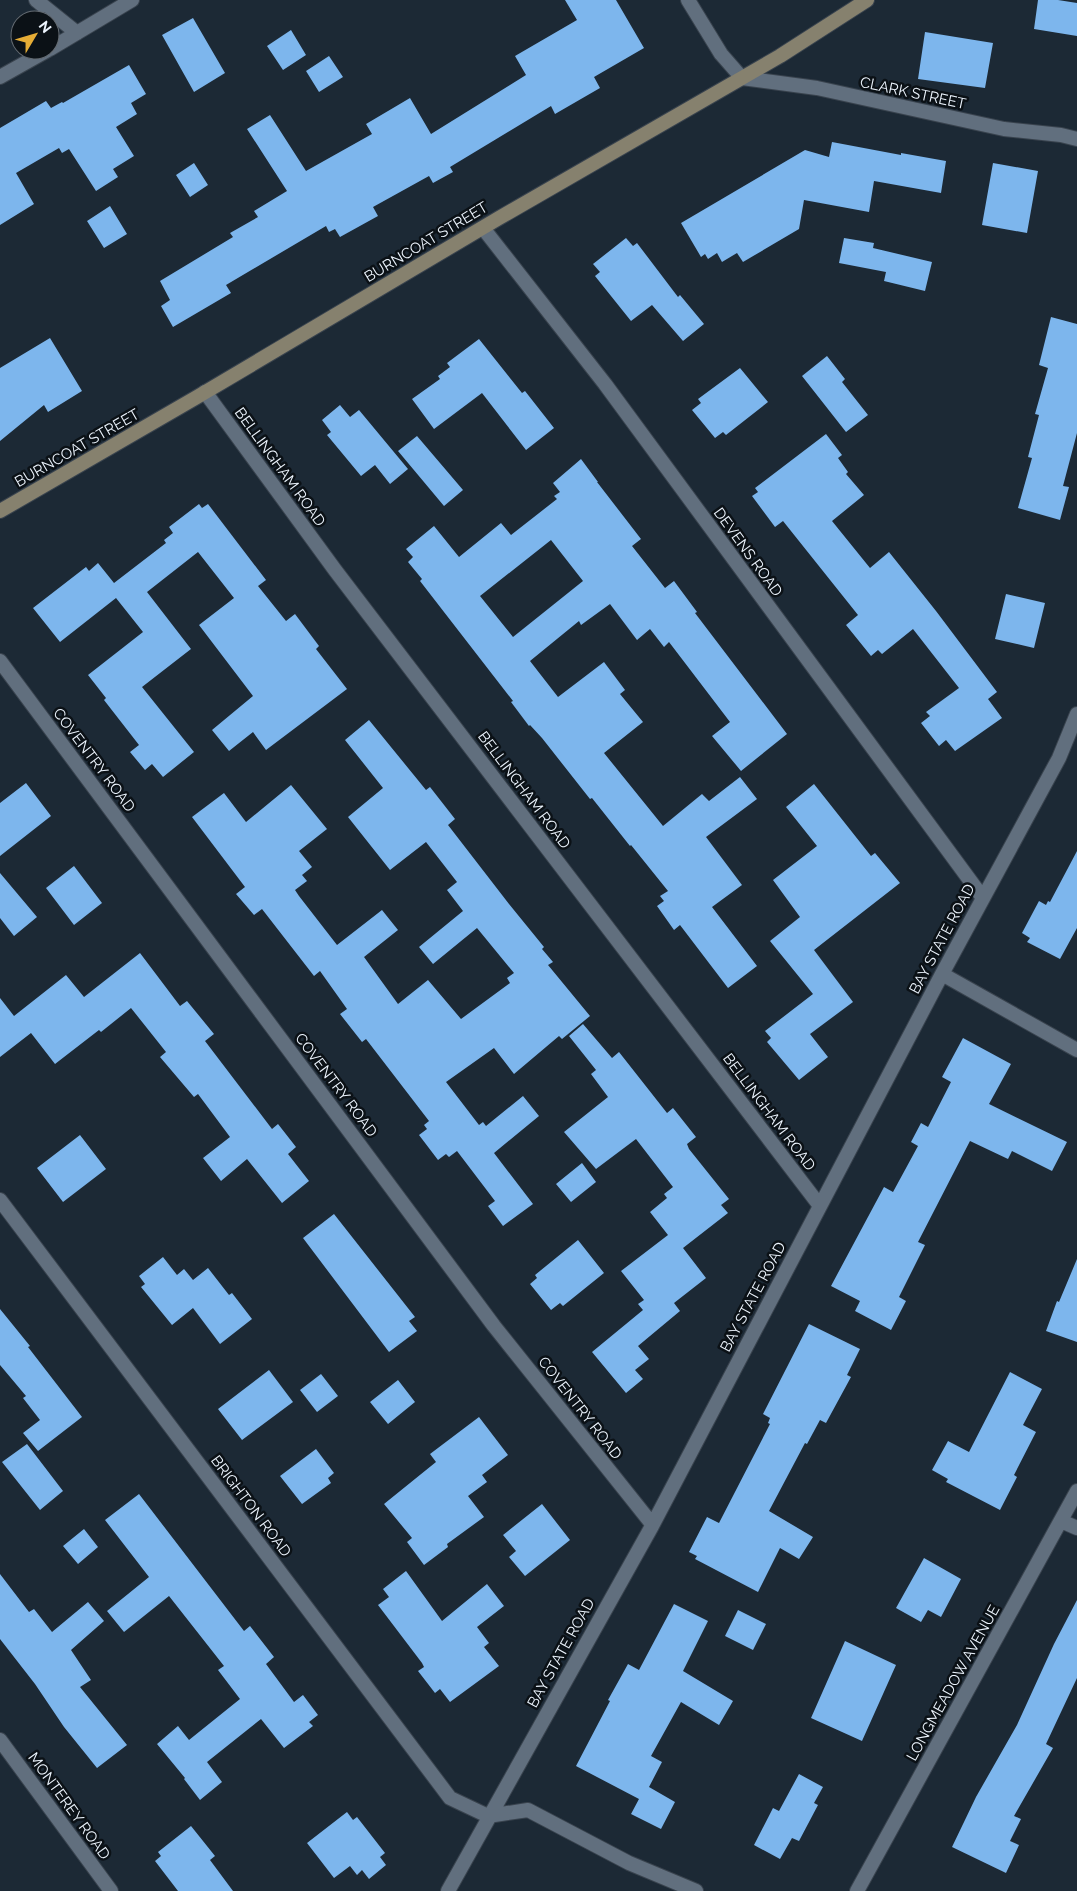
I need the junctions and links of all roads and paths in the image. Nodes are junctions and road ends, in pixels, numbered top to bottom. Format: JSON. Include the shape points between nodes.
{"nodes":[{"id":1,"x":36,"y":0,"type":"edge"},
{"id":2,"x":132,"y":0,"type":"edge"},
{"id":3,"x":688,"y":0,"type":"edge"},
{"id":4,"x":867,"y":0,"type":"edge"},
{"id":5,"x":77,"y":33,"type":"junction"},
{"id":6,"x":60,"y":43,"type":"edge"},
{"id":7,"x":31,"y":60,"type":"edge"},
{"id":8,"x":0,"y":77,"type":"edge"},
{"id":9,"x":742,"y":78,"type":"junction"},
{"id":10,"x":1077,"y":139,"type":"edge"},
{"id":11,"x":483,"y":228,"type":"junction"},
{"id":12,"x":205,"y":392,"type":"junction"},
{"id":13,"x":0,"y":511,"type":"edge"},
{"id":14,"x":0,"y":661,"type":"edge"},
{"id":15,"x":1077,"y":714,"type":"edge"},
{"id":16,"x":983,"y":898,"type":"junction"},
{"id":17,"x":942,"y":974,"type":"junction"},
{"id":18,"x":1077,"y":1050,"type":"edge"},
{"id":19,"x":0,"y":1200,"type":"edge"},
{"id":20,"x":820,"y":1206,"type":"junction"},
{"id":21,"x":1077,"y":1491,"type":"edge"},
{"id":22,"x":1061,"y":1521,"type":"junction"},
{"id":23,"x":652,"y":1524,"type":"junction"},
{"id":24,"x":1077,"y":1528,"type":"edge"},
{"id":25,"x":0,"y":1740,"type":"edge"},
{"id":26,"x":488,"y":1816,"type":"junction"},
{"id":27,"x":111,"y":1891,"type":"edge"},
{"id":28,"x":448,"y":1891,"type":"edge"},
{"id":29,"x":696,"y":1891,"type":"edge"},
{"id":30,"x":857,"y":1891,"type":"edge"}],
"edges":[{"from":1,"to":5,"type":"street"},
{"from":2,"to":5,"type":"street"},
{"from":3,"to":9,"type":"street","via":[[722,54]]},
{"from":4,"to":9,"type":"main road","name":"BURNCOAT STREET"},
{"from":5,"to":6,"type":"street"},
{"from":7,"to":8,"type":"street"},
{"from":9,"to":10,"type":"street","name":"CLARK STREET","via":[[817,88],[1004,129]]},
{"from":9,"to":11,"type":"main road","name":"BURNCOAT STREET"},
{"from":11,"to":12,"type":"main road","name":"BURNCOAT STREET"},
{"from":11,"to":16,"type":"street","name":"DEVENS ROAD","via":[[605,384]]},
{"from":12,"to":13,"type":"main road","name":"BURNCOAT STREET"},
{"from":12,"to":20,"type":"street","name":"BELLINGHAM ROAD","via":[[335,570]]},
{"from":14,"to":23,"type":"street","name":"COVENTRY ROAD","via":[[494,1326]]},
{"from":15,"to":16,"type":"street","name":"BAY STATE ROAD","via":[[1059,758]]},
{"from":16,"to":17,"type":"street","name":"BAY STATE ROAD"},
{"from":17,"to":18,"type":"street"},
{"from":17,"to":20,"type":"street","name":"BAY STATE ROAD"},
{"from":19,"to":26,"type":"street","name":"BRIGHTON ROAD","via":[[450,1798]]},
{"from":20,"to":23,"type":"street","name":"BAY STATE ROAD"},
{"from":21,"to":22,"type":"street","name":"LONGMEADOW AVENUE"},
{"from":22,"to":24,"type":"street"},
{"from":22,"to":30,"type":"street","name":"LONGMEADOW AVENUE"},
{"from":23,"to":26,"type":"street","name":"BAY STATE ROAD"},
{"from":25,"to":27,"type":"street","name":"MONTEREY ROAD"},
{"from":26,"to":28,"type":"street","name":"BAY STATE ROAD"},
{"from":26,"to":29,"type":"street","via":[[528,1810],[629,1863]]}]}
